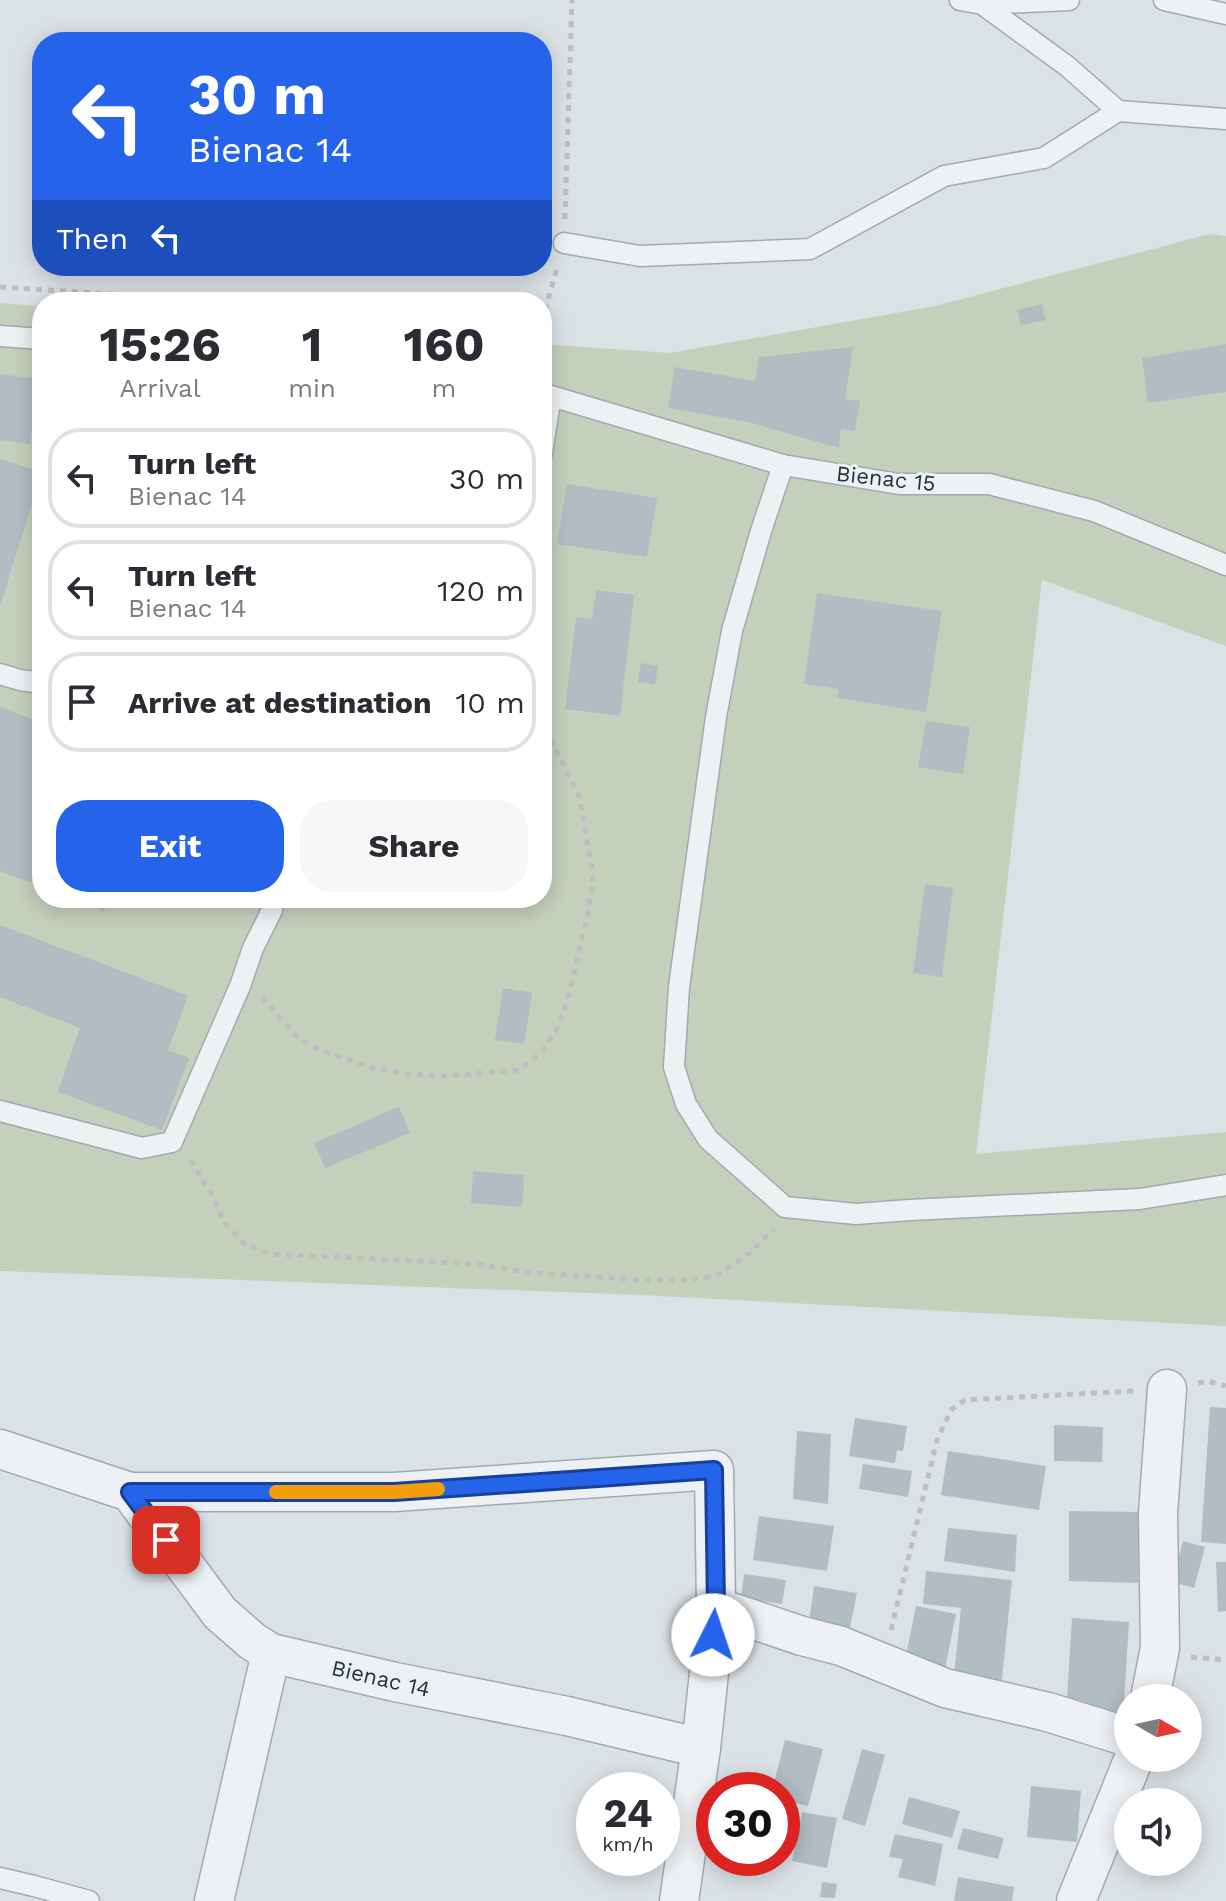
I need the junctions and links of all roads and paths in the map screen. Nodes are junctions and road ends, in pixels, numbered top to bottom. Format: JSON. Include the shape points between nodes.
{"nodes":[{"id":1,"x":572,"y":0,"type":"edge"},
{"id":2,"x":960,"y":0,"type":"edge"},
{"id":3,"x":1052,"y":0,"type":"edge"},
{"id":4,"x":1069,"y":0,"type":"edge"},
{"id":5,"x":1164,"y":0,"type":"edge"},
{"id":6,"x":982,"y":4,"type":"junction"},
{"id":7,"x":1226,"y":14,"type":"edge"},
{"id":8,"x":1118,"y":111,"type":"junction"},
{"id":9,"x":1226,"y":119,"type":"edge"},
{"id":10,"x":564,"y":243,"type":"junction"},
{"id":11,"x":0,"y":287,"type":"edge"},
{"id":12,"x":79,"y":292,"type":"edge"},
{"id":13,"x":550,"y":292,"type":"edge"},
{"id":14,"x":0,"y":336,"type":"edge"},
{"id":15,"x":32,"y":338,"type":"edge"},
{"id":16,"x":552,"y":398,"type":"edge"},
{"id":17,"x":783,"y":465,"type":"junction"},
{"id":18,"x":1226,"y":565,"type":"edge"},
{"id":19,"x":0,"y":674,"type":"edge"},
{"id":20,"x":32,"y":682,"type":"edge"},
{"id":21,"x":552,"y":742,"type":"edge"},
{"id":22,"x":272,"y":908,"type":"edge"},
{"id":23,"x":240,"y":986,"type":"junction"},
{"id":24,"x":0,"y":1111,"type":"edge"},
{"id":25,"x":172,"y":1142,"type":"junction"},
{"id":26,"x":1226,"y":1185,"type":"edge"},
{"id":27,"x":785,"y":1207,"type":"junction"},
{"id":28,"x":1226,"y":1386,"type":"edge"},
{"id":29,"x":1167,"y":1389,"type":"junction"},
{"id":30,"x":0,"y":1449,"type":"edge"},
{"id":31,"x":130,"y":1492,"type":"junction"},
{"id":32,"x":716,"y":1607,"type":"junction"},
{"id":33,"x":271,"y":1653,"type":"junction"},
{"id":34,"x":883,"y":1662,"type":"junction"},
{"id":35,"x":1153,"y":1684,"type":"edge"},
{"id":36,"x":1114,"y":1733,"type":"edge"},
{"id":37,"x":701,"y":1748,"type":"junction"},
{"id":38,"x":1128,"y":1772,"type":"edge"},
{"id":39,"x":0,"y":1878,"type":"edge"},
{"id":40,"x":89,"y":1901,"type":"edge"},
{"id":41,"x":214,"y":1901,"type":"edge"},
{"id":42,"x":679,"y":1901,"type":"edge"},
{"id":43,"x":1076,"y":1901,"type":"edge"}],
"edges":[{"from":1,"to":10,"type":"path"},
{"from":2,"to":6,"type":"lane"},
{"from":3,"to":4,"type":"lane"},
{"from":3,"to":6,"type":"lane"},
{"from":5,"to":7,"type":"lane"},
{"from":6,"to":8,"type":"lane"},
{"from":8,"to":9,"type":"lane"},
{"from":8,"to":10,"type":"lane","via":[[1044,158],[944,176],[810,249],[640,256]]},
{"from":10,"to":13,"type":"path"},
{"from":11,"to":12,"type":"path"},
{"from":14,"to":15,"type":"lane"},
{"from":16,"to":17,"type":"lane","name":"Bienac 15"},
{"from":17,"to":18,"type":"lane","name":"Bienac 15","via":[[899,484],[989,484],[1094,511]]},
{"from":17,"to":27,"type":"lane","via":[[732,631],[716,717],[679,987],[674,1067],[686,1104],[708,1139]]},
{"from":19,"to":20,"type":"lane"},
{"from":21,"to":23,"type":"path","via":[[579,796],[593,882],[558,1027],[542,1052],[520,1070],[445,1076],[373,1068],[298,1038],[261,996]]},
{"from":22,"to":23,"type":"lane"},
{"from":23,"to":25,"type":"lane"},
{"from":24,"to":25,"type":"lane","via":[[142,1148]]},
{"from":25,"to":27,"type":"path","via":[[199,1173],[225,1224],[245,1244],[271,1254],[687,1280],[716,1276],[750,1253],[778,1225]]},
{"from":26,"to":27,"type":"lane","via":[[1140,1199],[856,1214]]},
{"from":28,"to":29,"type":"path","via":[[1208,1381]]},
{"from":29,"to":34,"type":"path","via":[[965,1400],[951,1410],[937,1440]]},
{"from":29,"to":35,"type":"street","via":[[1158,1513],[1160,1648]]},
{"from":30,"to":31,"type":"street"},
{"from":31,"to":32,"type":"street","via":[[394,1492],[714,1470]]},
{"from":31,"to":33,"type":"street","name":"Bienac 14","via":[[220,1613]]},
{"from":32,"to":34,"type":"street"},
{"from":32,"to":37,"type":"street"},
{"from":33,"to":37,"type":"street","name":"Bienac 14"},
{"from":33,"to":41,"type":"street"},
{"from":34,"to":36,"type":"street","via":[[945,1688]]},
{"from":37,"to":42,"type":"street"},
{"from":38,"to":43,"type":"street"},
{"from":39,"to":40,"type":"lane"}]}
